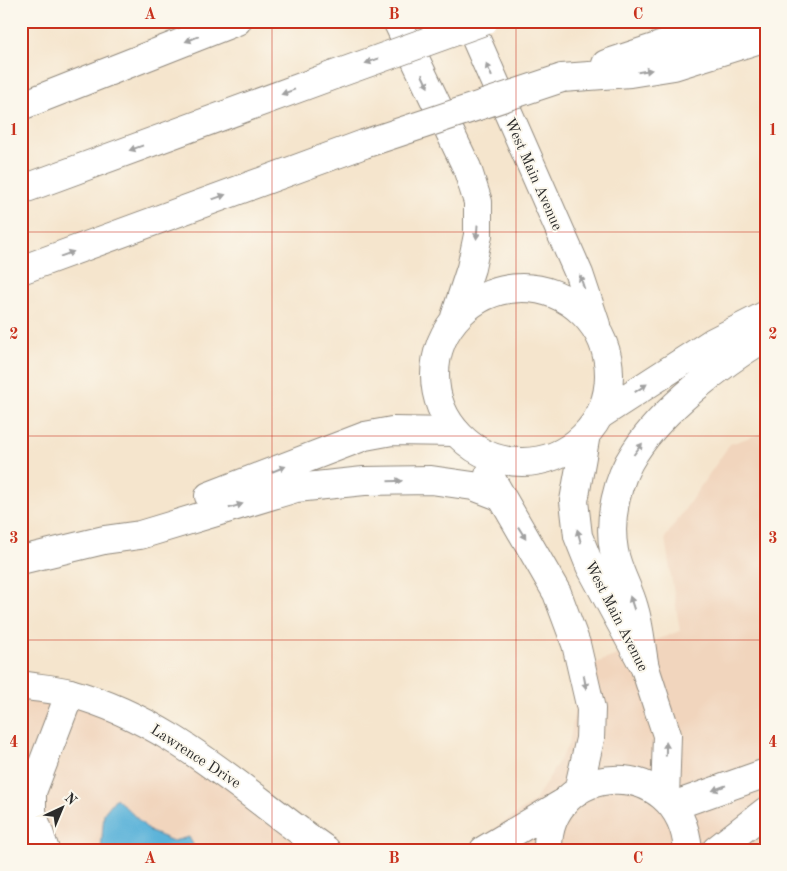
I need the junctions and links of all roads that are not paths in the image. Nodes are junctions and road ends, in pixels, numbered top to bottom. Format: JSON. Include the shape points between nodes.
{"nodes":[{"id":1,"x":237,"y":21,"type":"edge"},
{"id":2,"x":397,"y":21,"type":"edge"},
{"id":3,"x":468,"y":21,"type":"edge"},
{"id":4,"x":484,"y":21,"type":"edge"},
{"id":5,"x":735,"y":21,"type":"edge"},
{"id":6,"x":766,"y":38,"type":"edge"},
{"id":7,"x":562,"y":78,"type":"junction"},
{"id":8,"x":21,"y":106,"type":"edge"},
{"id":9,"x":21,"y":190,"type":"edge"},
{"id":10,"x":21,"y":270,"type":"edge"},
{"id":11,"x":766,"y":314,"type":"edge"},
{"id":12,"x":455,"y":317,"type":"junction"},
{"id":13,"x":597,"y":329,"type":"junction"},
{"id":14,"x":766,"y":337,"type":"edge"},
{"id":15,"x":593,"y":425,"type":"junction"},
{"id":16,"x":463,"y":439,"type":"junction"},
{"id":17,"x":499,"y":496,"type":"junction"},
{"id":18,"x":104,"y":540,"type":"junction"},
{"id":19,"x":21,"y":560,"type":"edge"},
{"id":20,"x":645,"y":668,"type":"junction"},
{"id":21,"x":21,"y":685,"type":"edge"},
{"id":22,"x":70,"y":693,"type":"junction"},
{"id":23,"x":766,"y":773,"type":"edge"},
{"id":24,"x":572,"y":796,"type":"junction"},
{"id":25,"x":669,"y":802,"type":"junction"},
{"id":26,"x":766,"y":811,"type":"edge"},
{"id":27,"x":46,"y":850,"type":"edge"},
{"id":28,"x":326,"y":850,"type":"edge"},
{"id":29,"x":484,"y":850,"type":"edge"},
{"id":30,"x":548,"y":850,"type":"edge"},
{"id":31,"x":688,"y":850,"type":"edge"},
{"id":32,"x":716,"y":850,"type":"edge"}],
"edges":[{"from":1,"to":8,"type":"main road","one_way":true},
{"from":2,"to":12,"type":"main road","one_way":true,"via":[[466,168],[478,202],[478,235]]},
{"from":13,"to":3,"type":"main road","name":"West Main Avenue","one_way":true,"via":[[579,274]]},
{"from":4,"to":9,"type":"main road","one_way":true,"bridge":true},
{"from":5,"to":7,"type":"main road"},
{"from":7,"to":6,"type":"main road","one_way":true,"via":[[674,66]]},
{"from":10,"to":7,"type":"main road","one_way":true,"bridge":true,"via":[[364,144]]},
{"from":15,"to":11,"type":"main road","one_way":true,"via":[[671,368]]},
{"from":12,"to":13,"type":"main road","via":[[476,299],[502,289],[529,287],[556,294],[579,308]]},
{"from":12,"to":16,"type":"main road","via":[[442,338],[435,387],[442,411]]},
{"from":13,"to":15,"type":"main road","via":[[608,357],[609,386]]},
{"from":20,"to":14,"type":"main road","one_way":true,"via":[[635,609],[614,550],[613,515],[619,484],[635,452],[668,414],[729,361]]},
{"from":15,"to":16,"type":"main road","via":[[567,450],[535,461],[494,458]]},
{"from":20,"to":15,"type":"main road","name":"West Main Avenue","one_way":true,"via":[[590,566],[578,536],[574,501]]},
{"from":16,"to":17,"type":"main road","via":[[482,463]]},
{"from":18,"to":16,"type":"main road","one_way":true,"via":[[136,523],[365,436],[392,431]]},
{"from":18,"to":17,"type":"main road","one_way":true,"via":[[140,535],[296,488],[364,481],[432,480],[474,486]]},
{"from":17,"to":24,"type":"main road","one_way":true,"via":[[557,593],[583,668],[591,709],[590,739]]},
{"from":18,"to":19,"type":"main road"},
{"from":25,"to":20,"type":"main road","name":"West Main Avenue","one_way":true,"via":[[667,735]]},
{"from":21,"to":22,"type":"main road","name":"Lawrence Drive"},
{"from":22,"to":27,"type":"main road","via":[[32,792],[32,812]]},
{"from":22,"to":28,"type":"main road","name":"Lawrence Drive","via":[[120,710],[169,735],[224,772]]},
{"from":23,"to":25,"type":"main road","one_way":true},
{"from":24,"to":25,"type":"main road","via":[[592,783],[623,779],[653,789]]},
{"from":24,"to":29,"type":"main road"},
{"from":24,"to":30,"type":"main road","via":[[557,814]]},
{"from":25,"to":31,"type":"main road","via":[[681,819]]},
{"from":26,"to":32,"type":"main road"}]}
